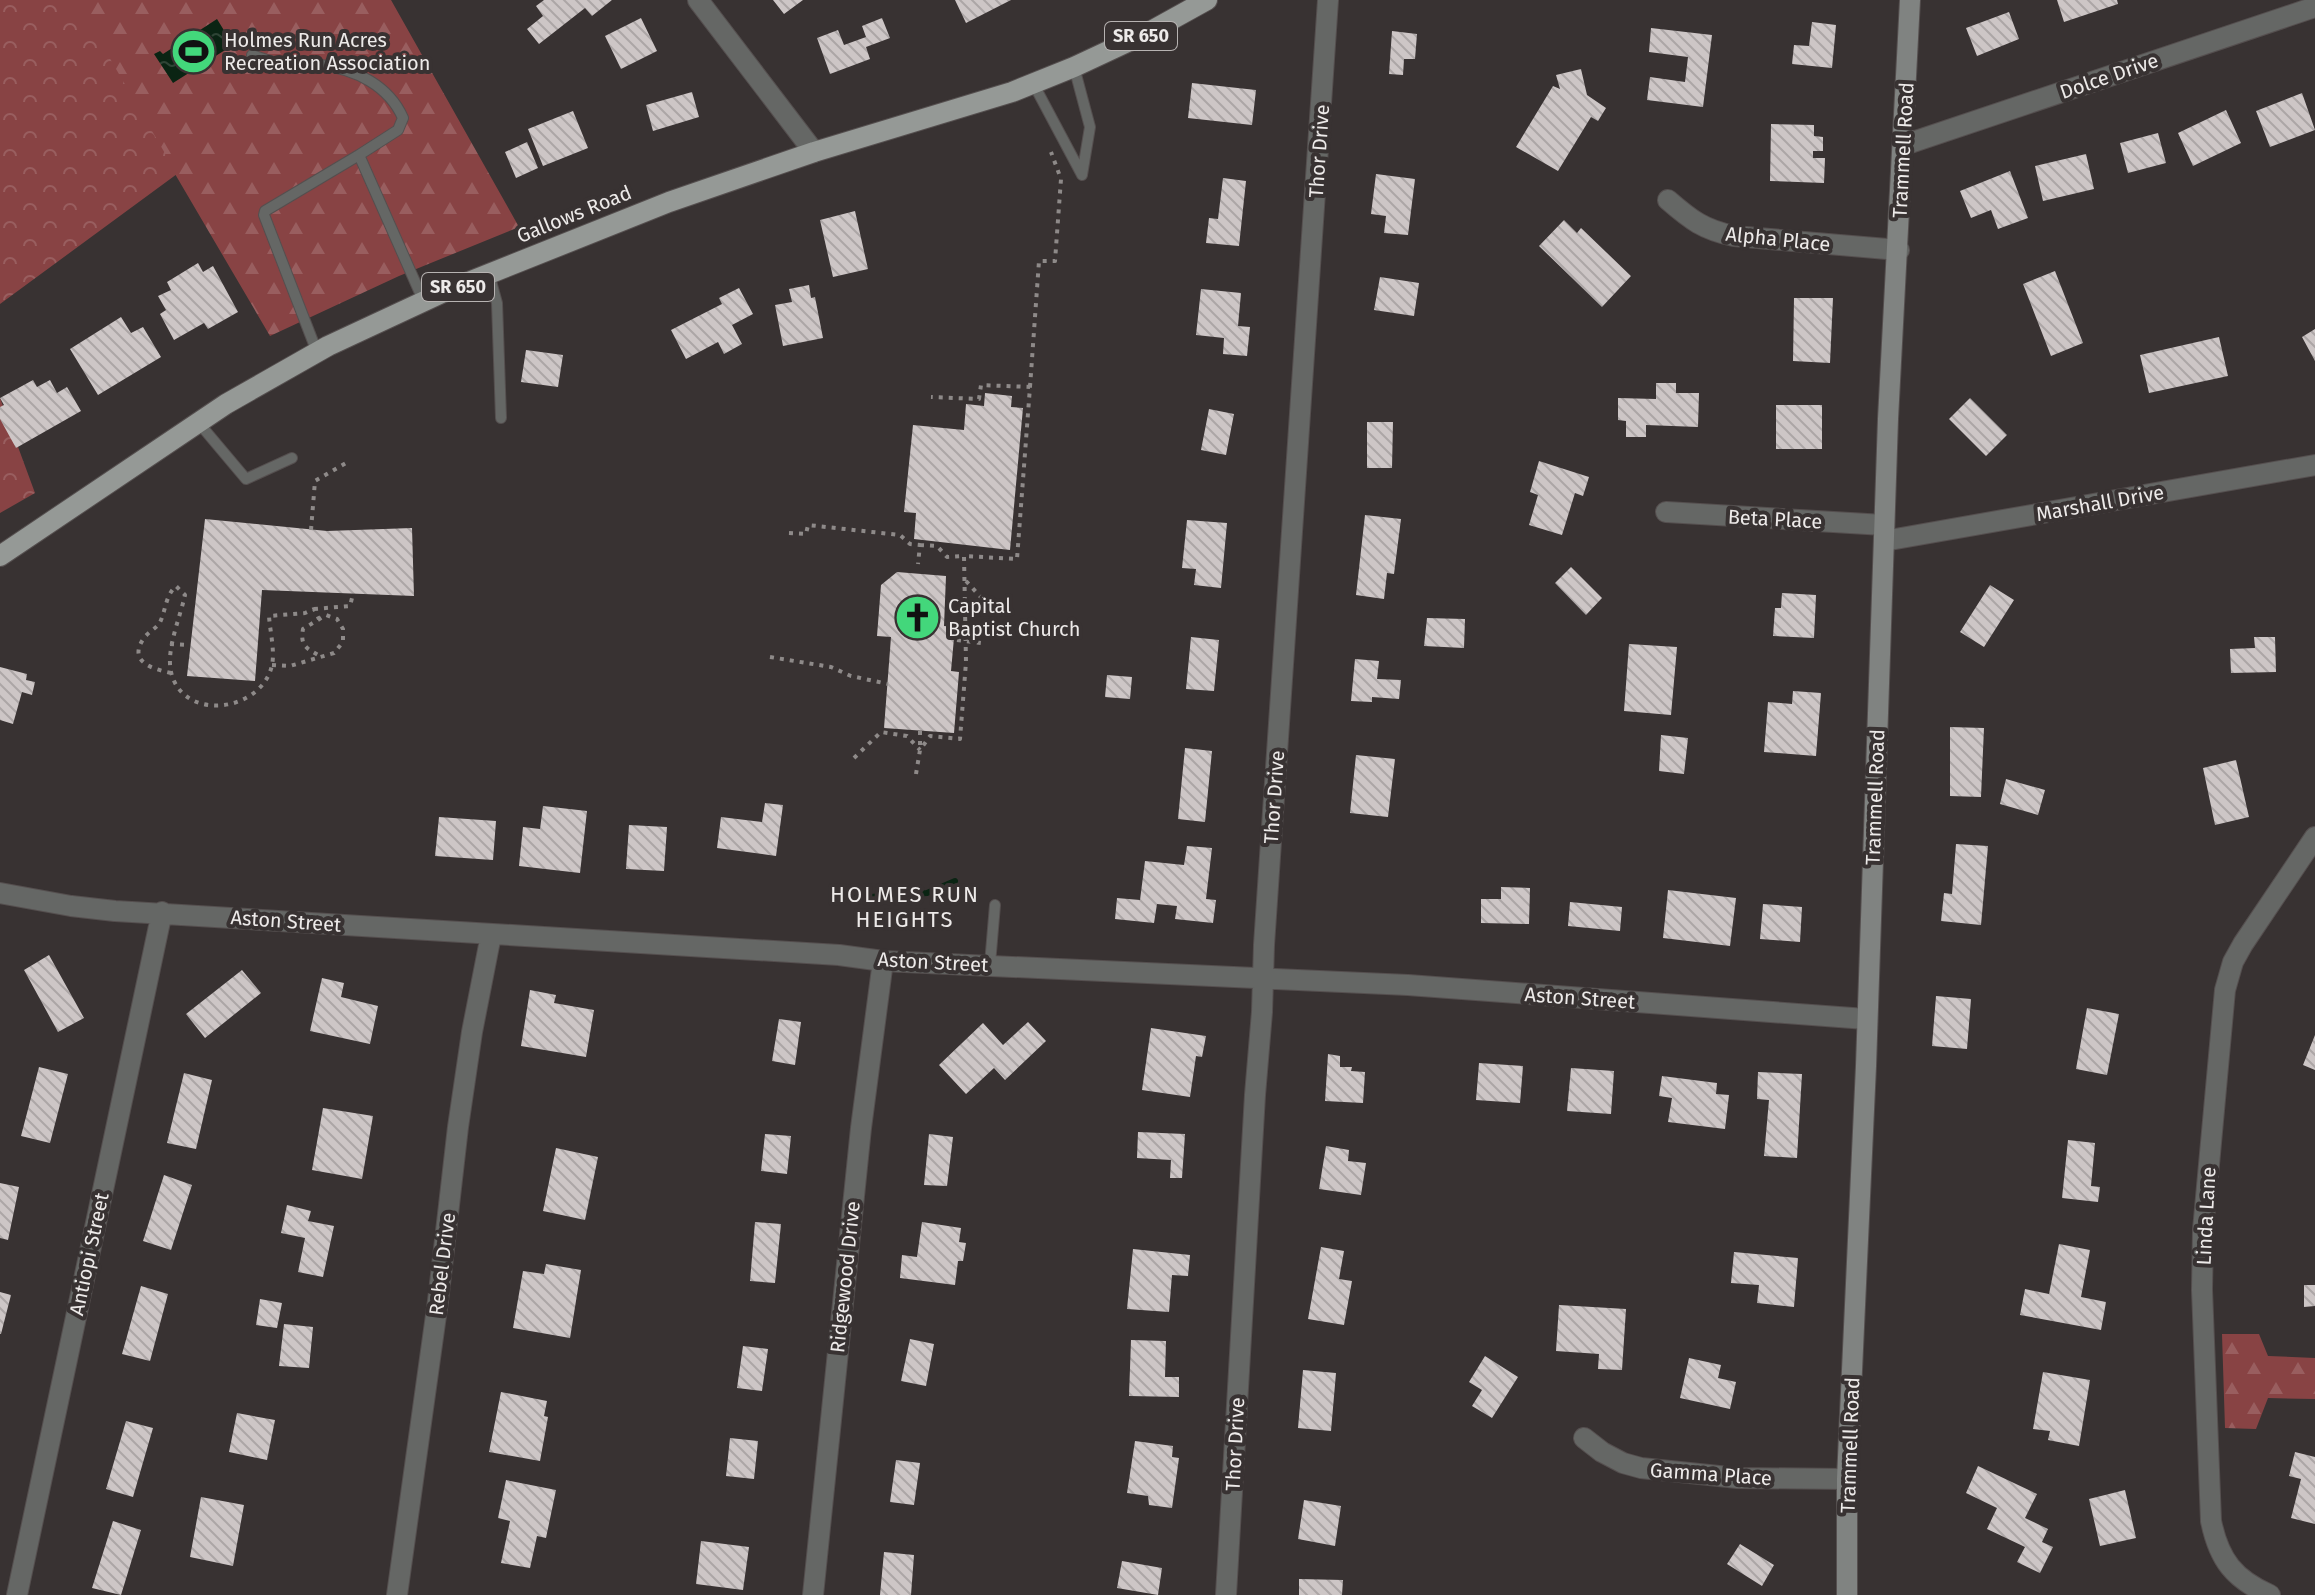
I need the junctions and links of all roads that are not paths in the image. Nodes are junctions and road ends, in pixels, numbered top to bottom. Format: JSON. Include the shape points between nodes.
{"nodes":[{"id":1,"x":698,"y":0,"type":"edge"},
{"id":2,"x":1207,"y":0,"type":"edge"},
{"id":3,"x":1328,"y":0,"type":"edge"},
{"id":4,"x":1910,"y":0,"type":"edge"},
{"id":5,"x":2315,"y":7,"type":"edge"},
{"id":6,"x":252,"y":55,"type":"dead end"},
{"id":7,"x":1074,"y":67,"type":"junction"},
{"id":8,"x":1033,"y":83,"type":"junction"},
{"id":9,"x":1904,"y":145,"type":"junction"},
{"id":10,"x":814,"y":152,"type":"junction"},
{"id":11,"x":359,"y":155,"type":"junction"},
{"id":12,"x":1668,"y":200,"type":"dead end"},
{"id":13,"x":1899,"y":250,"type":"junction"},
{"id":14,"x":489,"y":274,"type":"junction"},
{"id":15,"x":424,"y":302,"type":"junction"},
{"id":16,"x":317,"y":352,"type":"junction"},
{"id":17,"x":501,"y":418,"type":"dead end"},
{"id":18,"x":198,"y":422,"type":"junction"},
{"id":19,"x":292,"y":458,"type":"dead end"},
{"id":20,"x":2315,"y":465,"type":"edge"},
{"id":21,"x":1666,"y":512,"type":"dead end"},
{"id":22,"x":1884,"y":533,"type":"junction"},
{"id":23,"x":0,"y":556,"type":"edge"},
{"id":24,"x":2315,"y":837,"type":"edge"},
{"id":25,"x":0,"y":893,"type":"edge"},
{"id":26,"x":995,"y":905,"type":"dead end"},
{"id":27,"x":162,"y":912,"type":"junction"},
{"id":28,"x":491,"y":935,"type":"junction"},
{"id":29,"x":883,"y":961,"type":"junction"},
{"id":30,"x":990,"y":964,"type":"junction"},
{"id":31,"x":1263,"y":978,"type":"junction"},
{"id":32,"x":1866,"y":1019,"type":"junction"},
{"id":33,"x":1584,"y":1438,"type":"dead end"},
{"id":34,"x":1847,"y":1479,"type":"junction"},
{"id":35,"x":17,"y":1595,"type":"edge"},
{"id":36,"x":397,"y":1595,"type":"edge"},
{"id":37,"x":813,"y":1595,"type":"edge"},
{"id":38,"x":1226,"y":1595,"type":"edge"},
{"id":39,"x":1847,"y":1595,"type":"edge"},
{"id":40,"x":2270,"y":1595,"type":"edge"}],
"edges":[{"from":1,"to":10,"type":"street"},
{"from":2,"to":7,"type":"main road","name":"Gallows Road","number":"SR 650"},
{"from":3,"to":31,"type":"street","name":"Thor Drive"},
{"from":4,"to":9,"type":"street","name":"Trammell Road"},
{"from":5,"to":9,"type":"street","name":"Dolce Drive"},
{"from":6,"to":11,"type":"lane","via":[[288,65],[338,68],[380,87],[403,118],[398,130]]},
{"from":7,"to":8,"type":"main road","name":"Gallows Road","number":"SR 650"},
{"from":7,"to":8,"type":"lane","via":[[1090,127],[1082,175]]},
{"from":8,"to":10,"type":"main road","name":"Gallows Road","number":"SR 650"},
{"from":9,"to":13,"type":"street","name":"Trammell Road"},
{"from":10,"to":14,"type":"main road","name":"Gallows Road","number":"SR 650","via":[[669,202]]},
{"from":11,"to":15,"type":"lane"},
{"from":11,"to":16,"type":"lane","via":[[264,215]]},
{"from":12,"to":13,"type":"street","name":"Alpha Place","via":[[1692,222],[1734,236]]},
{"from":13,"to":22,"type":"street","name":"Trammell Road"},
{"from":14,"to":15,"type":"main road","name":"Gallows Road","number":"SR 650"},
{"from":14,"to":17,"type":"lane","via":[[497,303]]},
{"from":15,"to":16,"type":"main road","name":"Gallows Road","number":"SR 650"},
{"from":16,"to":18,"type":"main road","name":"Gallows Road","number":"SR 650"},
{"from":18,"to":19,"type":"lane","via":[[246,479]]},
{"from":18,"to":23,"type":"main road","name":"Gallows Road","number":"SR 650"},
{"from":20,"to":22,"type":"street","name":"Marshall Drive"},
{"from":21,"to":22,"type":"street","name":"Beta Place"},
{"from":22,"to":32,"type":"street","name":"Trammell Road"},
{"from":24,"to":40,"type":"street","name":"Linda Lane","via":[[2243,944],[2225,990],[2203,1230],[2211,1521],[2215,1541],[2237,1576]]},
{"from":25,"to":27,"type":"street","name":"Aston Street","via":[[71,906]]},
{"from":26,"to":30,"type":"lane"},
{"from":27,"to":28,"type":"street","name":"Aston Street"},
{"from":27,"to":35,"type":"street","name":"Antiopi Street"},
{"from":28,"to":29,"type":"street","name":"Aston Street"},
{"from":28,"to":36,"type":"street","name":"Rebel Drive","via":[[458,1127]]},
{"from":29,"to":30,"type":"street","name":"Aston Street"},
{"from":29,"to":37,"type":"street","name":"Ridgewood Drive"},
{"from":30,"to":31,"type":"street","name":"Aston Street"},
{"from":31,"to":32,"type":"street","name":"Aston Street"},
{"from":31,"to":38,"type":"street","name":"Thor Drive"},
{"from":32,"to":34,"type":"street","name":"Trammell Road"},
{"from":33,"to":34,"type":"street","name":"Gamma Place","via":[[1602,1452],[1641,1468],[1738,1478]]},
{"from":34,"to":39,"type":"street","name":"Trammell Road"}]}
